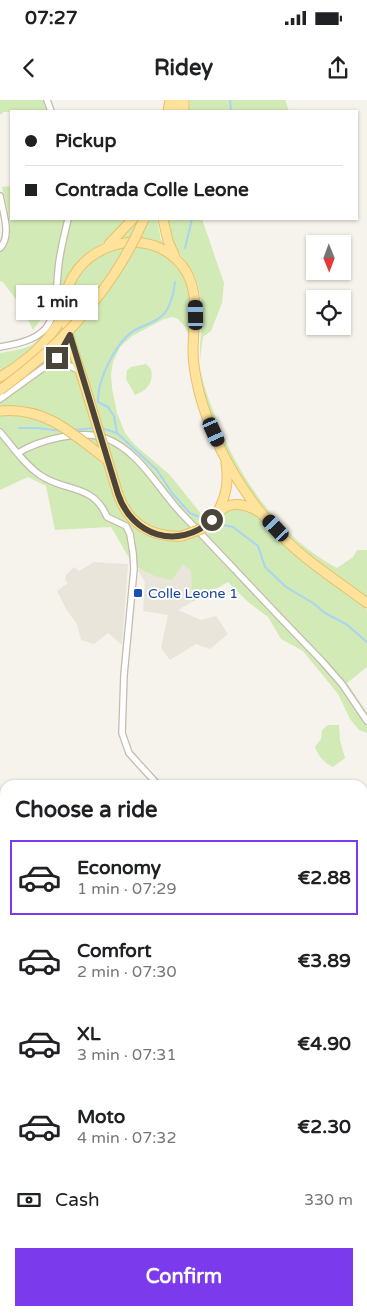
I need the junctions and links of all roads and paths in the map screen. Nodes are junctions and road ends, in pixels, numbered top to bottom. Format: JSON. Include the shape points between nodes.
{"nodes":[{"id":1,"x":0,"y":196,"type":"edge"},
{"id":2,"x":68,"y":220,"type":"edge"},
{"id":3,"x":131,"y":220,"type":"edge"},
{"id":4,"x":144,"y":220,"type":"edge"},
{"id":5,"x":163,"y":220,"type":"edge"},
{"id":6,"x":106,"y":247,"type":"junction"},
{"id":7,"x":0,"y":248,"type":"edge"},
{"id":8,"x":176,"y":259,"type":"junction"},
{"id":9,"x":64,"y":312,"type":"junction"},
{"id":10,"x":70,"y":335,"type":"junction"},
{"id":11,"x":0,"y":347,"type":"edge"},
{"id":12,"x":45,"y":368,"type":"junction"},
{"id":13,"x":81,"y":373,"type":"junction"},
{"id":14,"x":0,"y":377,"type":"edge"},
{"id":15,"x":0,"y":390,"type":"edge"},
{"id":16,"x":0,"y":399,"type":"edge"},
{"id":17,"x":0,"y":411,"type":"edge"},
{"id":18,"x":0,"y":432,"type":"edge"},
{"id":19,"x":18,"y":453,"type":"junction"},
{"id":20,"x":226,"y":459,"type":"junction"},
{"id":21,"x":106,"y":460,"type":"junction"},
{"id":22,"x":216,"y":515,"type":"junction"},
{"id":23,"x":265,"y":516,"type":"junction"},
{"id":24,"x":367,"y":603,"type":"edge"},
{"id":25,"x":367,"y":721,"type":"edge"},
{"id":26,"x":153,"y":780,"type":"edge"}],
"edges":[{"from":1,"to":7,"type":"street","via":[[6,230],[6,238]]},
{"from":2,"to":11,"type":"street","via":[[58,273],[57,299],[51,319],[44,330],[29,341]]},
{"from":3,"to":6,"type":"main road"},
{"from":4,"to":15,"type":"main road","bridge":true,"via":[[126,256],[91,307],[48,352]]},
{"from":5,"to":8,"type":"main road"},
{"from":6,"to":8,"type":"main road","via":[[135,242],[164,250]]},
{"from":6,"to":9,"type":"main road","via":[[86,260],[72,278]]},
{"from":8,"to":20,"type":"main road","via":[[186,271],[194,293],[194,367],[199,392]]},
{"from":9,"to":10,"type":"main road"},
{"from":9,"to":14,"type":"main road","via":[[52,336]]},
{"from":10,"to":12,"type":"street","via":[[57,358]]},
{"from":10,"to":13,"type":"main road"},
{"from":12,"to":13,"type":"street","via":[[66,364]]},
{"from":12,"to":16,"type":"street"},
{"from":13,"to":21,"type":"main road","bridge":true},
{"from":17,"to":21,"type":"main road","bridge":true,"via":[[15,410],[45,417],[70,431]]},
{"from":18,"to":19,"type":"street"},
{"from":19,"to":25,"type":"street","via":[[30,446],[79,434],[105,437],[117,444],[144,467],[181,513],[321,660]]},
{"from":19,"to":26,"type":"street","via":[[42,477],[95,497],[108,517],[122,523],[130,534],[134,569],[122,733],[129,753]]},
{"from":20,"to":22,"type":"main road","via":[[228,484],[223,504]]},
{"from":20,"to":23,"type":"main road"},
{"from":21,"to":22,"type":"main road","bridge":true,"via":[[126,513],[142,528],[161,535],[182,536],[201,529]]},
{"from":22,"to":23,"type":"main road","via":[[225,507],[242,504]]},
{"from":23,"to":24,"type":"main road","via":[[286,540]]}]}
